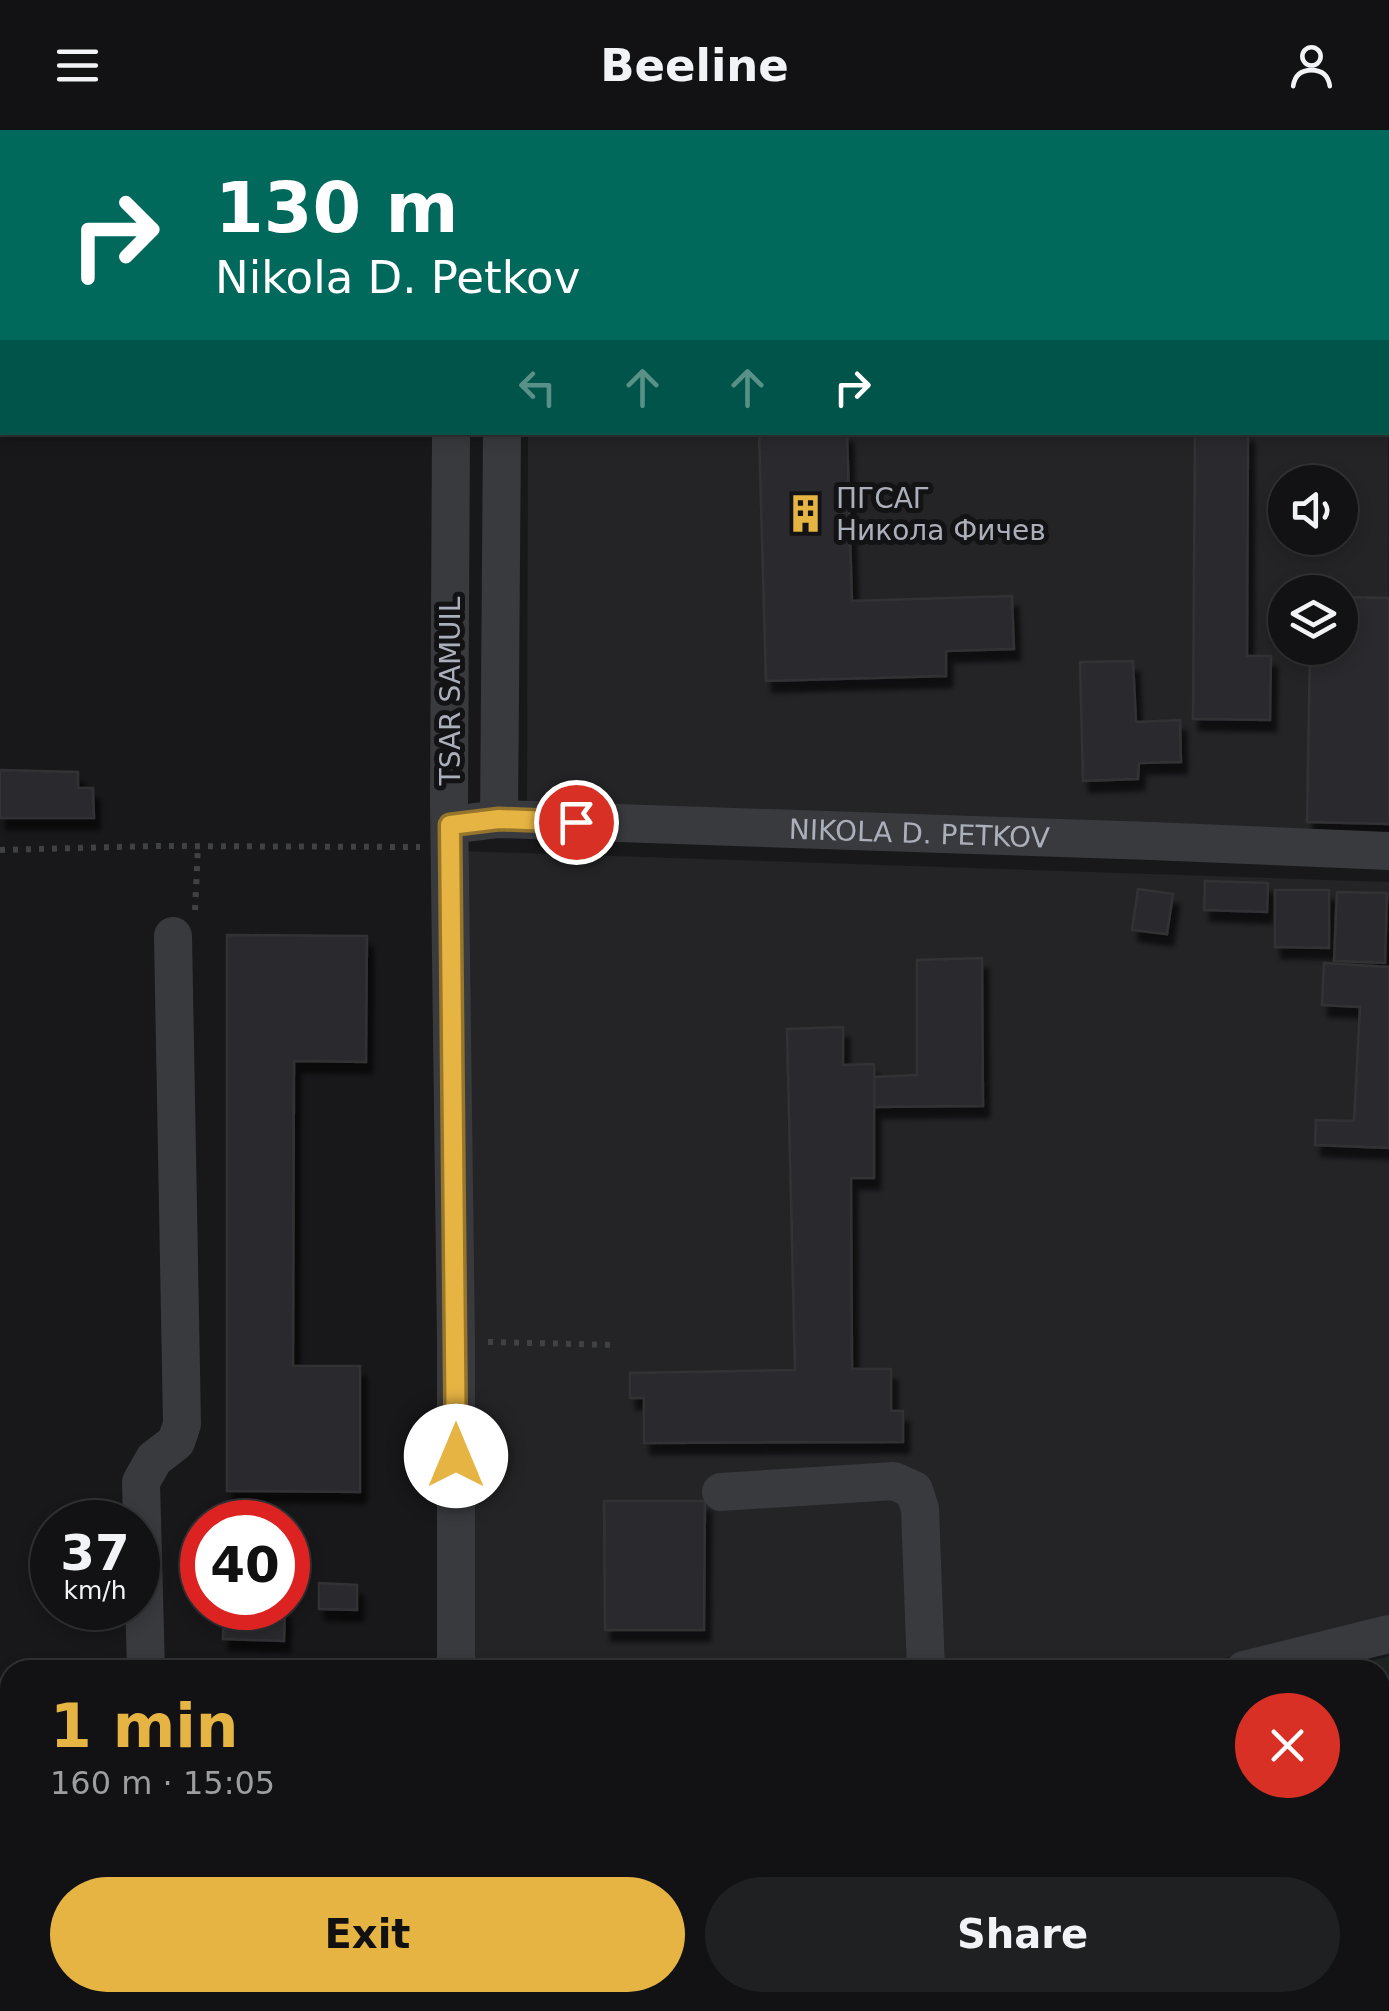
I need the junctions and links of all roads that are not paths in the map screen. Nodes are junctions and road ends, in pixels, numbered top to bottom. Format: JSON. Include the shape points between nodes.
{"nodes":[{"id":1,"x":451,"y":435,"type":"edge"},
{"id":2,"x":502,"y":435,"type":"edge"},
{"id":3,"x":499,"y":819,"type":"junction"},
{"id":4,"x":451,"y":836,"type":"junction"},
{"id":5,"x":1389,"y":851,"type":"edge"},
{"id":6,"x":173,"y":936,"type":"road end"},
{"id":7,"x":721,"y":1492,"type":"dead end"},
{"id":8,"x":1389,"y":1634,"type":"edge"},
{"id":9,"x":146,"y":1660,"type":"edge"},
{"id":10,"x":456,"y":1660,"type":"edge"},
{"id":11,"x":926,"y":1660,"type":"edge"},
{"id":12,"x":1284,"y":1660,"type":"edge"}],
"edges":[{"from":1,"to":4,"type":"street","name":"TSAR SAMUIL"},
{"from":2,"to":3,"type":"street"},
{"from":3,"to":4,"type":"street","name":"NIKOLA D. PETKOV"},
{"from":3,"to":5,"type":"street","name":"NIKOLA D. PETKOV"},
{"from":4,"to":10,"type":"street","name":"TSAR SAMUIL"},
{"from":6,"to":9,"type":"street","via":[[182,1424],[176,1442],[154,1459],[141,1482]]},
{"from":7,"to":11,"type":"street","via":[[894,1481],[914,1490]]},
{"from":8,"to":12,"type":"street"}]}
